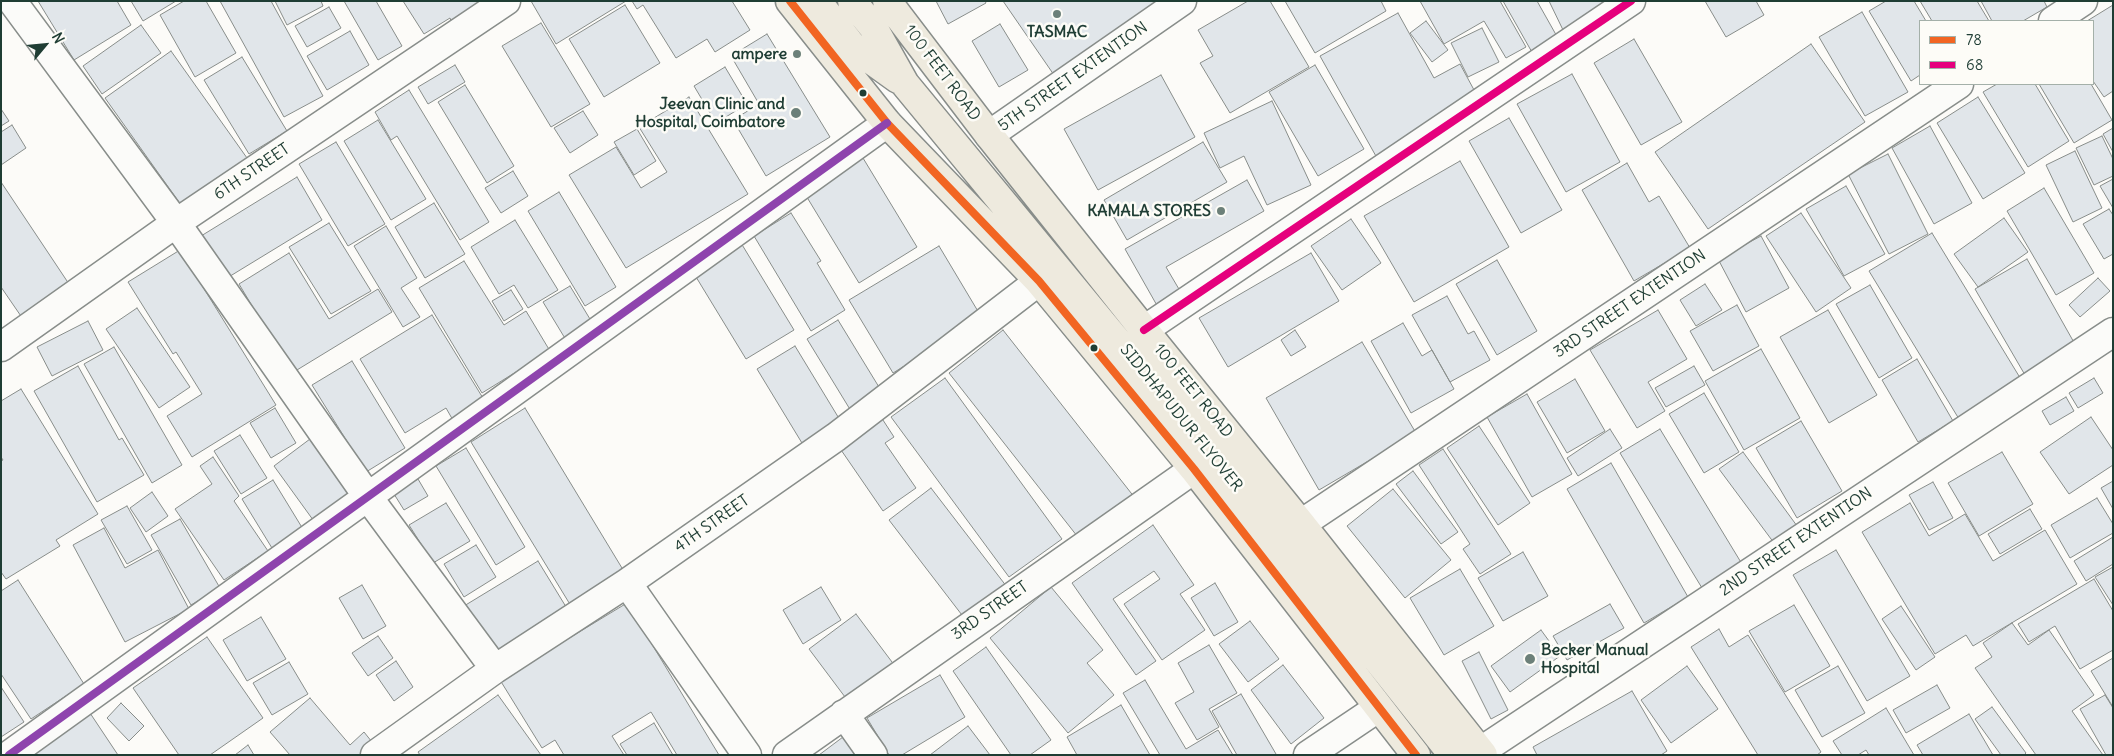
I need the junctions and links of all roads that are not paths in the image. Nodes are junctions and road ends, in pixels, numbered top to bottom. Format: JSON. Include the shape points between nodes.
{"nodes":[{"id":1,"x":12,"y":1,"type":"edge"},
{"id":2,"x":506,"y":1,"type":"edge"},
{"id":3,"x":790,"y":1,"type":"edge"},
{"id":4,"x":817,"y":1,"type":"edge"},
{"id":5,"x":852,"y":1,"type":"edge"},
{"id":6,"x":887,"y":1,"type":"edge"},
{"id":7,"x":1182,"y":1,"type":"edge"},
{"id":8,"x":1631,"y":1,"type":"edge"},
{"id":9,"x":2082,"y":1,"type":"edge"},
{"id":10,"x":2054,"y":20,"type":"edge"},
{"id":11,"x":905,"y":84,"type":"junction"},
{"id":12,"x":1958,"y":85,"type":"edge"},
{"id":13,"x":888,"y":123,"type":"junction"},
{"id":14,"x":989,"y":135,"type":"junction"},
{"id":15,"x":176,"y":223,"type":"junction"},
{"id":16,"x":1039,"y":281,"type":"junction"},
{"id":17,"x":1144,"y":330,"type":"junction"},
{"id":18,"x":2113,"y":332,"type":"edge"},
{"id":19,"x":1,"y":347,"type":"edge"},
{"id":20,"x":1194,"y":469,"type":"junction"},
{"id":21,"x":368,"y":497,"type":"junction"},
{"id":22,"x":1301,"y":524,"type":"junction"},
{"id":23,"x":627,"y":583,"type":"junction"},
{"id":24,"x":495,"y":669,"type":"junction"},
{"id":25,"x":1378,"y":708,"type":"junction"},
{"id":26,"x":844,"y":714,"type":"junction"},
{"id":27,"x":1479,"y":754,"type":"edge"},
{"id":28,"x":9,"y":755,"type":"edge"},
{"id":29,"x":375,"y":755,"type":"edge"},
{"id":30,"x":747,"y":755,"type":"edge"},
{"id":31,"x":787,"y":755,"type":"edge"},
{"id":32,"x":873,"y":755,"type":"edge"},
{"id":33,"x":1308,"y":755,"type":"edge"},
{"id":34,"x":1416,"y":755,"type":"edge"},
{"id":35,"x":1453,"y":755,"type":"edge"}],
"edges":[{"from":1,"to":15,"type":"street"},
{"from":2,"to":15,"type":"street","name":"6TH STREET"},
{"from":3,"to":13,"type":"main road"},
{"from":4,"to":11,"type":"main road","name":"SIDDHAPUDUR FLYOVER","via":[[852,46]]},
{"from":5,"to":11,"type":"main road","name":"SIDDHAPUDUR FLYOVER","via":[[872,27]]},
{"from":6,"to":14,"type":"main road","name":"100 FEET ROAD"},
{"from":7,"to":14,"type":"street","name":"5TH STREET EXTENTION"},
{"from":8,"to":17,"type":"street"},
{"from":9,"to":10,"type":"street"},
{"from":11,"to":35,"type":"main road","name":"SIDDHAPUDUR FLYOVER","via":[[1314,580]]},
{"from":12,"to":22,"type":"street","name":"3RD STREET EXTENTION"},
{"from":13,"to":16,"type":"main road"},
{"from":13,"to":21,"type":"street"},
{"from":14,"to":17,"type":"main road","name":"100 FEET ROAD"},
{"from":15,"to":19,"type":"street","name":"6TH STREET"},
{"from":15,"to":21,"type":"street"},
{"from":16,"to":20,"type":"main road"},
{"from":16,"to":23,"type":"street","name":"4TH STREET","via":[[836,437]]},
{"from":17,"to":22,"type":"main road","name":"100 FEET ROAD"},
{"from":18,"to":27,"type":"street","name":"2ND STREET EXTENTION"},
{"from":20,"to":25,"type":"main road"},
{"from":20,"to":26,"type":"street","name":"3RD STREET"},
{"from":21,"to":24,"type":"street"},
{"from":21,"to":28,"type":"street"},
{"from":22,"to":27,"type":"main road","name":"100 FEET ROAD"},
{"from":23,"to":24,"type":"street","name":"4TH STREET"},
{"from":23,"to":30,"type":"street"},
{"from":24,"to":29,"type":"street","name":"4TH STREET"},
{"from":25,"to":33,"type":"street"},
{"from":25,"to":34,"type":"main road"},
{"from":26,"to":31,"type":"street","name":"3RD STREET"},
{"from":26,"to":32,"type":"street"}]}
